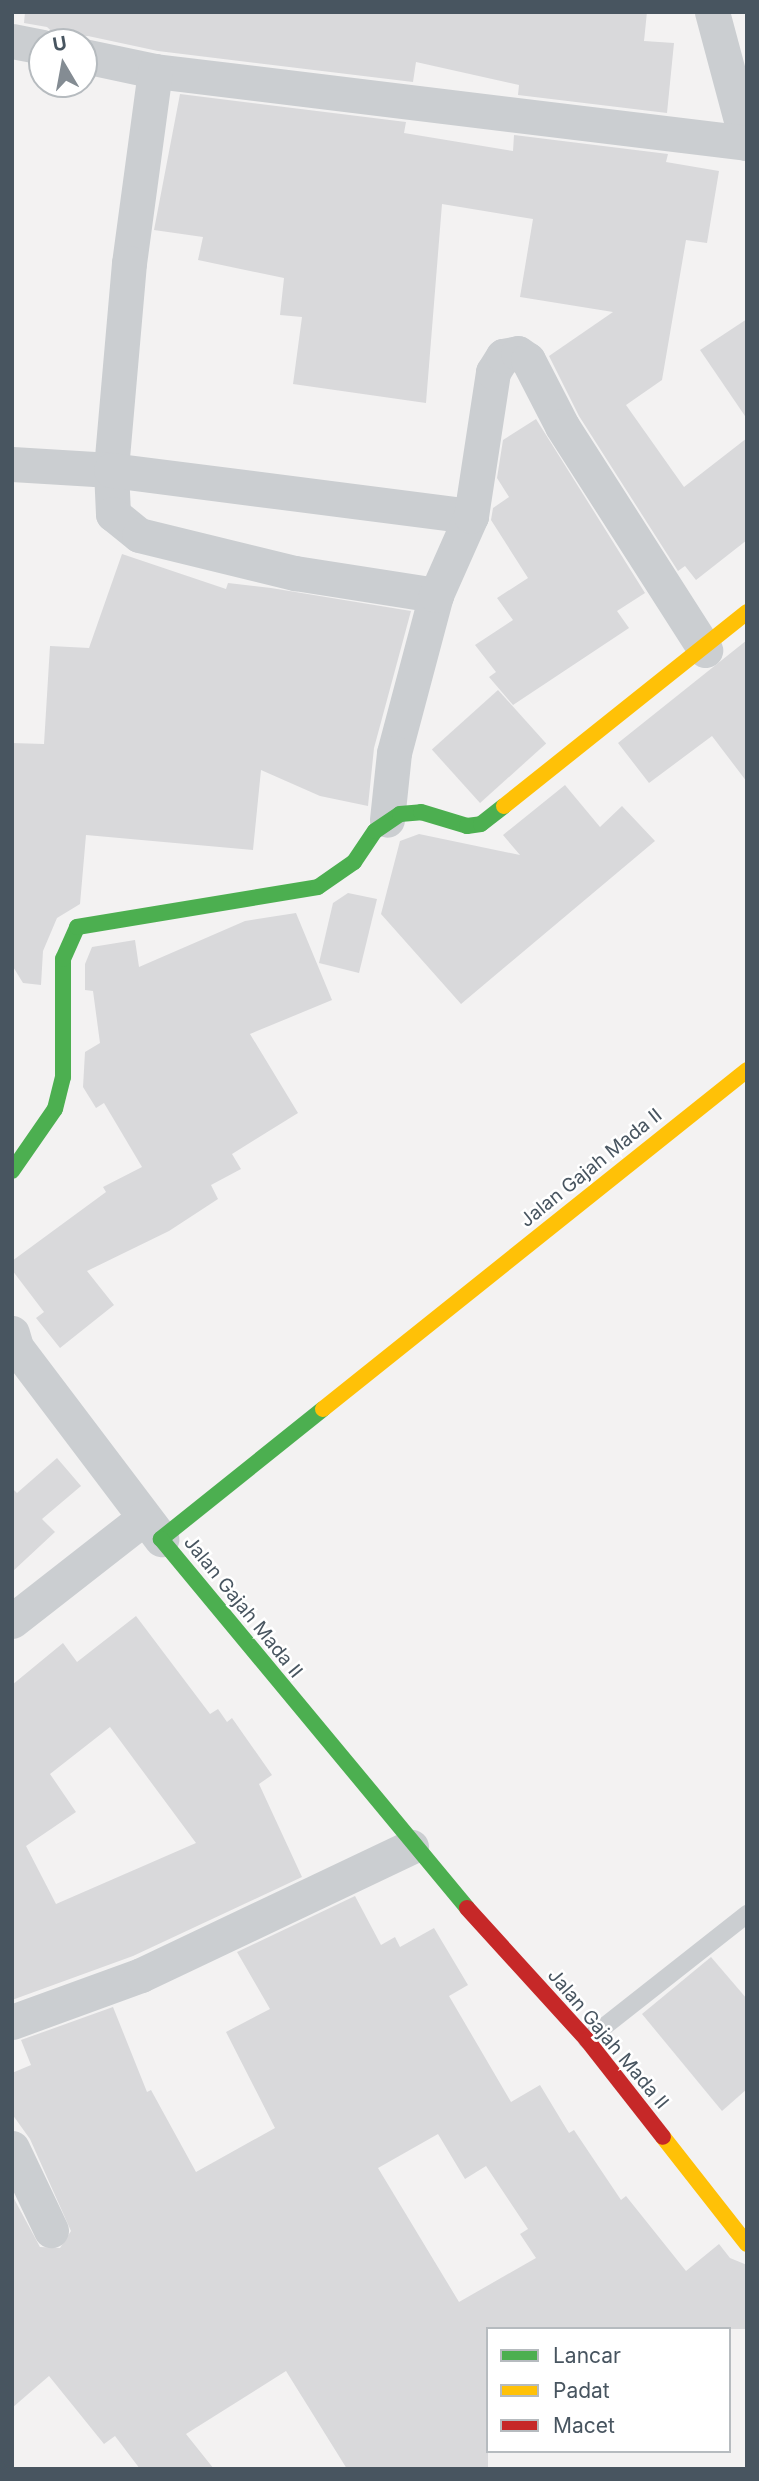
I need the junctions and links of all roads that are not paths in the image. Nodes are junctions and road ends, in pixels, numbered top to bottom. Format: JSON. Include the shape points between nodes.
{"nodes":[{"id":1,"x":712,"y":12,"type":"edge"},
{"id":2,"x":98,"y":59,"type":"edge"},
{"id":3,"x":155,"y":71,"type":"junction"},
{"id":4,"x":747,"y":143,"type":"edge"},
{"id":5,"x":12,"y":464,"type":"edge"},
{"id":6,"x":111,"y":470,"type":"junction"},
{"id":7,"x":471,"y":516,"type":"junction"},
{"id":8,"x":436,"y":595,"type":"junction"},
{"id":9,"x":747,"y":612,"type":"edge"},
{"id":10,"x":705,"y":649,"type":"junction"},
{"id":11,"x":387,"y":820,"type":"junction"},
{"id":12,"x":747,"y":1070,"type":"edge"},
{"id":13,"x":12,"y":1171,"type":"edge"},
{"id":14,"x":12,"y":1333,"type":"edge"},
{"id":15,"x":152,"y":1529,"type":"junction"},
{"id":16,"x":12,"y":1621,"type":"edge"},
{"id":17,"x":411,"y":1847,"type":"junction"},
{"id":18,"x":747,"y":1914,"type":"edge"},
{"id":19,"x":12,"y":2022,"type":"edge"},
{"id":20,"x":587,"y":2040,"type":"junction"},
{"id":21,"x":12,"y":2148,"type":"edge"},
{"id":22,"x":51,"y":2230,"type":"dead end"},
{"id":23,"x":747,"y":2244,"type":"edge"}],
"edges":[{"from":1,"to":4,"type":"street"},
{"from":2,"to":3,"type":"street"},
{"from":3,"to":4,"type":"street"},
{"from":3,"to":6,"type":"street","via":[[129,263]]},
{"from":5,"to":6,"type":"street"},
{"from":6,"to":7,"type":"street"},
{"from":6,"to":8,"type":"street","via":[[113,514],[139,535],[295,573]]},
{"from":7,"to":8,"type":"street"},
{"from":7,"to":10,"type":"street","via":[[493,372],[503,356],[518,353],[528,360],[562,426]]},
{"from":8,"to":11,"type":"street","via":[[392,764]]},
{"from":9,"to":10,"type":"street"},
{"from":10,"to":11,"type":"street","via":[[487,821],[467,826],[421,812]]},
{"from":11,"to":13,"type":"street","via":[[354,862],[318,887],[77,927],[63,958],[62,1077],[55,1108]]},
{"from":12,"to":15,"type":"street","name":"Jalan Gajah Mada II"},
{"from":14,"to":15,"type":"street","via":[[23,1357]]},
{"from":15,"to":16,"type":"street"},
{"from":15,"to":17,"type":"street","name":"Jalan Gajah Mada II"},
{"from":17,"to":19,"type":"street","via":[[154,1970]]},
{"from":17,"to":20,"type":"street","name":"Jalan Gajah Mada II"},
{"from":18,"to":20,"type":"lane"},
{"from":20,"to":23,"type":"street","name":"Jalan Gajah Mada II"},
{"from":21,"to":22,"type":"street"}]}
